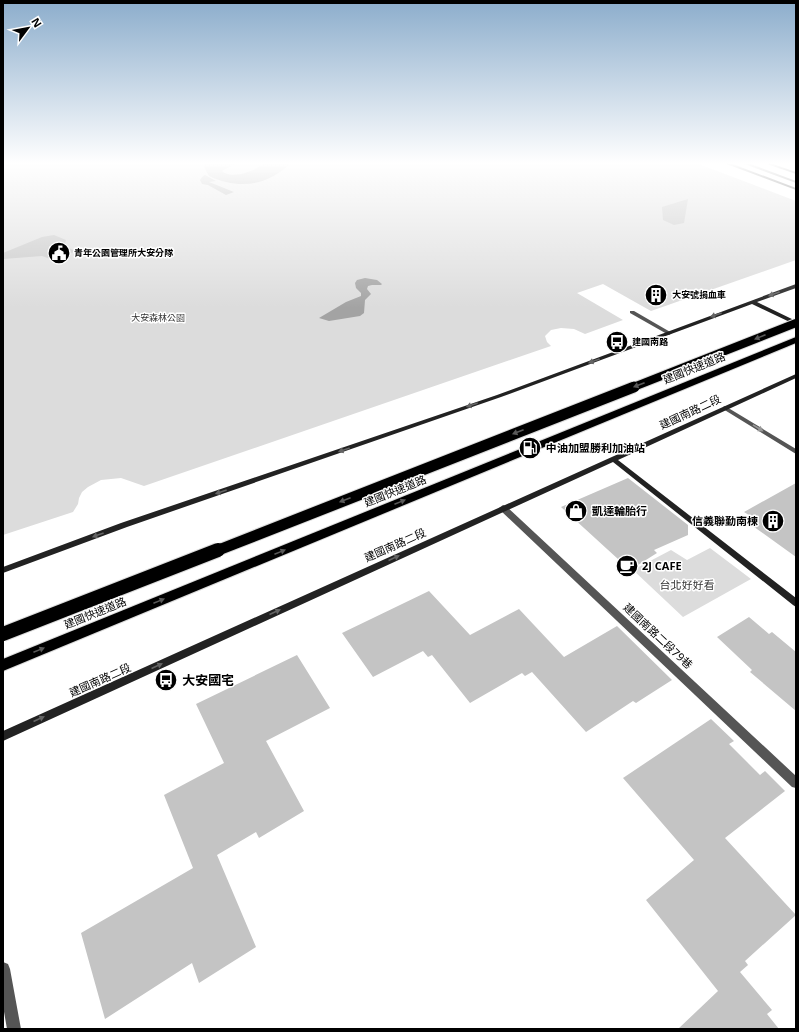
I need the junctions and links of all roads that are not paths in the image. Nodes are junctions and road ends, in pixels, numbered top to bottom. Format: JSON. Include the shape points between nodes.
{"nodes":[{"id":1,"x":796,"y":286,"type":"edge"},
{"id":2,"x":752,"y":302,"type":"junction"},
{"id":3,"x":632,"y":312,"type":"dead end"},
{"id":4,"x":796,"y":323,"type":"edge"},
{"id":5,"x":669,"y":333,"type":"junction"},
{"id":6,"x":796,"y":340,"type":"edge"},
{"id":7,"x":796,"y":376,"type":"edge"},
{"id":8,"x":725,"y":408,"type":"junction"},
{"id":9,"x":796,"y":452,"type":"edge"},
{"id":10,"x":614,"y":459,"type":"junction"},
{"id":11,"x":503,"y":508,"type":"junction"},
{"id":12,"x":3,"y":570,"type":"edge"},
{"id":13,"x":796,"y":603,"type":"edge"},
{"id":14,"x":3,"y":634,"type":"edge"},
{"id":15,"x":3,"y":665,"type":"edge"},
{"id":16,"x":3,"y":736,"type":"edge"},
{"id":17,"x":796,"y":783,"type":"edge"},
{"id":18,"x":3,"y":969,"type":"edge"},
{"id":19,"x":14,"y":1029,"type":"edge"}],
"edges":[{"from":1,"to":2,"type":"street","one_way":true},
{"from":2,"to":4,"type":"street"},
{"from":2,"to":5,"type":"street","one_way":true},
{"from":3,"to":5,"type":"street"},
{"from":4,"to":14,"type":"highway","name":"建國快速道路","one_way":true,"bridge":true},
{"from":5,"to":12,"type":"street","one_way":true,"via":[[499,396],[124,525]]},
{"from":15,"to":6,"type":"highway","name":"建國快速道路","one_way":true},
{"from":7,"to":8,"type":"street","name":"建國南路二段"},
{"from":8,"to":9,"type":"street","one_way":true},
{"from":8,"to":10,"type":"street","name":"建國南路二段"},
{"from":10,"to":11,"type":"street","name":"建國南路二段"},
{"from":10,"to":13,"type":"street"},
{"from":16,"to":11,"type":"street","name":"建國南路二段","one_way":true},
{"from":11,"to":17,"type":"street","name":"建國南路二段79巷"},
{"from":18,"to":19,"type":"street"}]}
